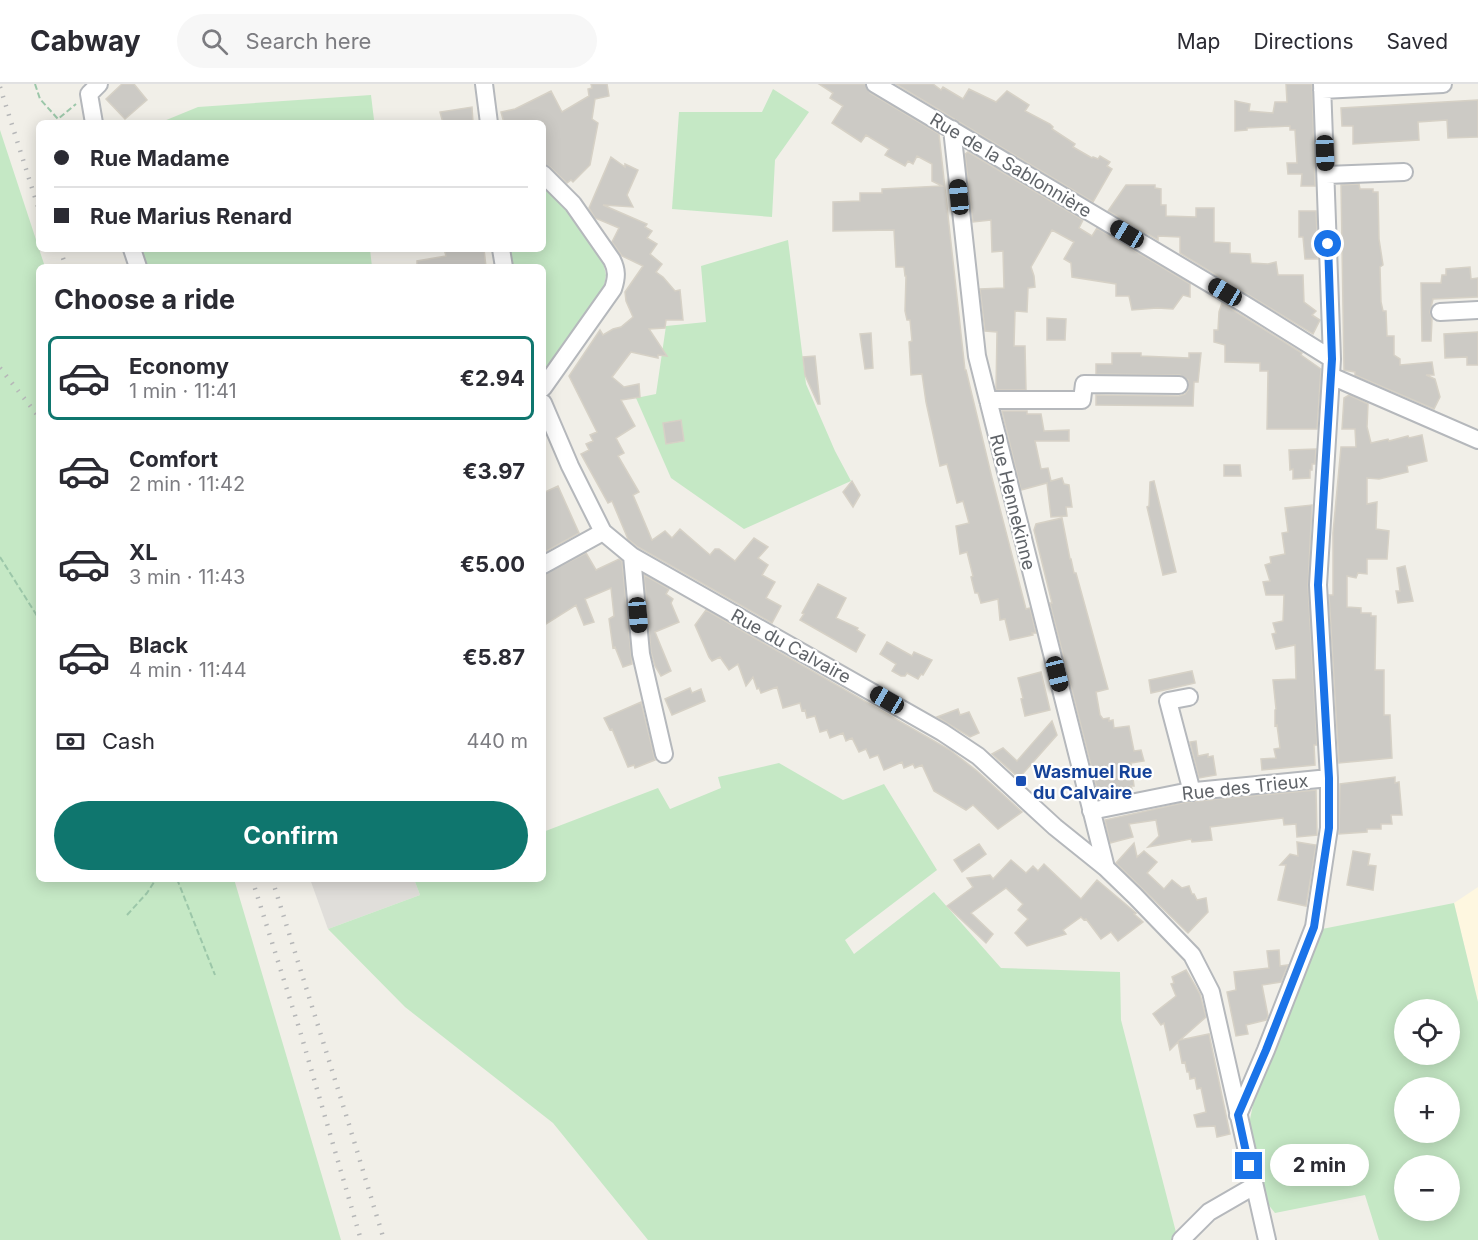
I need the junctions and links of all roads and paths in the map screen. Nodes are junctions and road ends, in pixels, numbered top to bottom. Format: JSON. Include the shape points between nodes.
{"nodes":[{"id":1,"x":35,"y":84,"type":"edge"},
{"id":2,"x":484,"y":84,"type":"edge"},
{"id":3,"x":489,"y":84,"type":"edge"},
{"id":4,"x":875,"y":84,"type":"edge"},
{"id":5,"x":1443,"y":84,"type":"edge"},
{"id":6,"x":1322,"y":87,"type":"edge"},
{"id":7,"x":94,"y":89,"type":"edge"},
{"id":8,"x":491,"y":119,"type":"edge"},
{"id":9,"x":94,"y":120,"type":"edge"},
{"id":10,"x":952,"y":129,"type":"junction"},
{"id":11,"x":1404,"y":172,"type":"dead end"},
{"id":12,"x":1326,"y":175,"type":"junction"},
{"id":13,"x":546,"y":177,"type":"edge"},
{"id":14,"x":1478,"y":310,"type":"edge"},
{"id":15,"x":1440,"y":312,"type":"dead end"},
{"id":16,"x":1331,"y":367,"type":"junction"},
{"id":17,"x":546,"y":384,"type":"edge"},
{"id":18,"x":1179,"y":385,"type":"dead end"},
{"id":19,"x":988,"y":400,"type":"junction"},
{"id":20,"x":546,"y":409,"type":"edge"},
{"id":21,"x":1478,"y":441,"type":"edge"},
{"id":22,"x":603,"y":532,"type":"junction"},
{"id":23,"x":632,"y":556,"type":"junction"},
{"id":24,"x":0,"y":557,"type":"edge"},
{"id":25,"x":546,"y":563,"type":"edge"},
{"id":26,"x":36,"y":614,"type":"edge"},
{"id":27,"x":1189,"y":697,"type":"dead end"},
{"id":28,"x":664,"y":754,"type":"dead end"},
{"id":29,"x":1329,"y":778,"type":"junction"},
{"id":30,"x":1192,"y":792,"type":"junction"},
{"id":31,"x":1091,"y":812,"type":"junction"},
{"id":32,"x":1106,"y":868,"type":"junction"},
{"id":33,"x":154,"y":882,"type":"edge"},
{"id":34,"x":178,"y":882,"type":"edge"},
{"id":35,"x":127,"y":915,"type":"dead end"},
{"id":36,"x":215,"y":975,"type":"dead end"},
{"id":37,"x":1238,"y":1115,"type":"junction"},
{"id":38,"x":1254,"y":1186,"type":"junction"},
{"id":39,"x":1181,"y":1240,"type":"edge"},
{"id":40,"x":1266,"y":1240,"type":"edge"}],
"edges":[{"from":1,"to":7,"type":"path","via":[[40,99],[58,119]]},
{"from":2,"to":8,"type":"street"},
{"from":3,"to":8,"type":"street"},
{"from":4,"to":10,"type":"street","name":"Rue de la Sablonnière"},
{"from":5,"to":6,"type":"street"},
{"from":6,"to":12,"type":"street"},
{"from":7,"to":9,"type":"street"},
{"from":10,"to":16,"type":"street","name":"Rue de la Sablonnière","via":[[1244,304]]},
{"from":10,"to":19,"type":"street","name":"Rue Hennekinne","via":[[977,356]]},
{"from":11,"to":12,"type":"street"},
{"from":12,"to":16,"type":"street"},
{"from":13,"to":17,"type":"street","via":[[573,204],[612,260],[616,278],[613,289]]},
{"from":14,"to":15,"type":"street"},
{"from":16,"to":21,"type":"street","name":"Rue de la Sablonnière"},
{"from":16,"to":29,"type":"street","via":[[1318,585]]},
{"from":18,"to":19,"type":"street","via":[[1084,384],[1082,400]]},
{"from":19,"to":31,"type":"street","name":"Rue Hennekinne"},
{"from":20,"to":22,"type":"street"},
{"from":22,"to":23,"type":"street","name":"Rue du Calvaire"},
{"from":22,"to":25,"type":"street"},
{"from":23,"to":28,"type":"street","via":[[641,654]]},
{"from":23,"to":32,"type":"street","name":"Rue du Calvaire","via":[[942,732],[978,756]]},
{"from":24,"to":26,"type":"path"},
{"from":27,"to":30,"type":"street","via":[[1168,701]]},
{"from":29,"to":30,"type":"street","name":"Rue des Trieux"},
{"from":29,"to":37,"type":"street","via":[[1329,828],[1314,927]]},
{"from":30,"to":31,"type":"street","name":"Rue des Trieux"},
{"from":31,"to":32,"type":"street","name":"Rue Hennekinne"},
{"from":32,"to":37,"type":"street","name":"Rue du Calvaire","via":[[1192,955],[1211,992]]},
{"from":33,"to":35,"type":"path"},
{"from":34,"to":36,"type":"path"},
{"from":37,"to":38,"type":"street","name":"Rue du Calvaire"},
{"from":38,"to":39,"type":"street","via":[[1209,1212]]},
{"from":38,"to":40,"type":"street","name":"Rue du Calvaire"}]}
